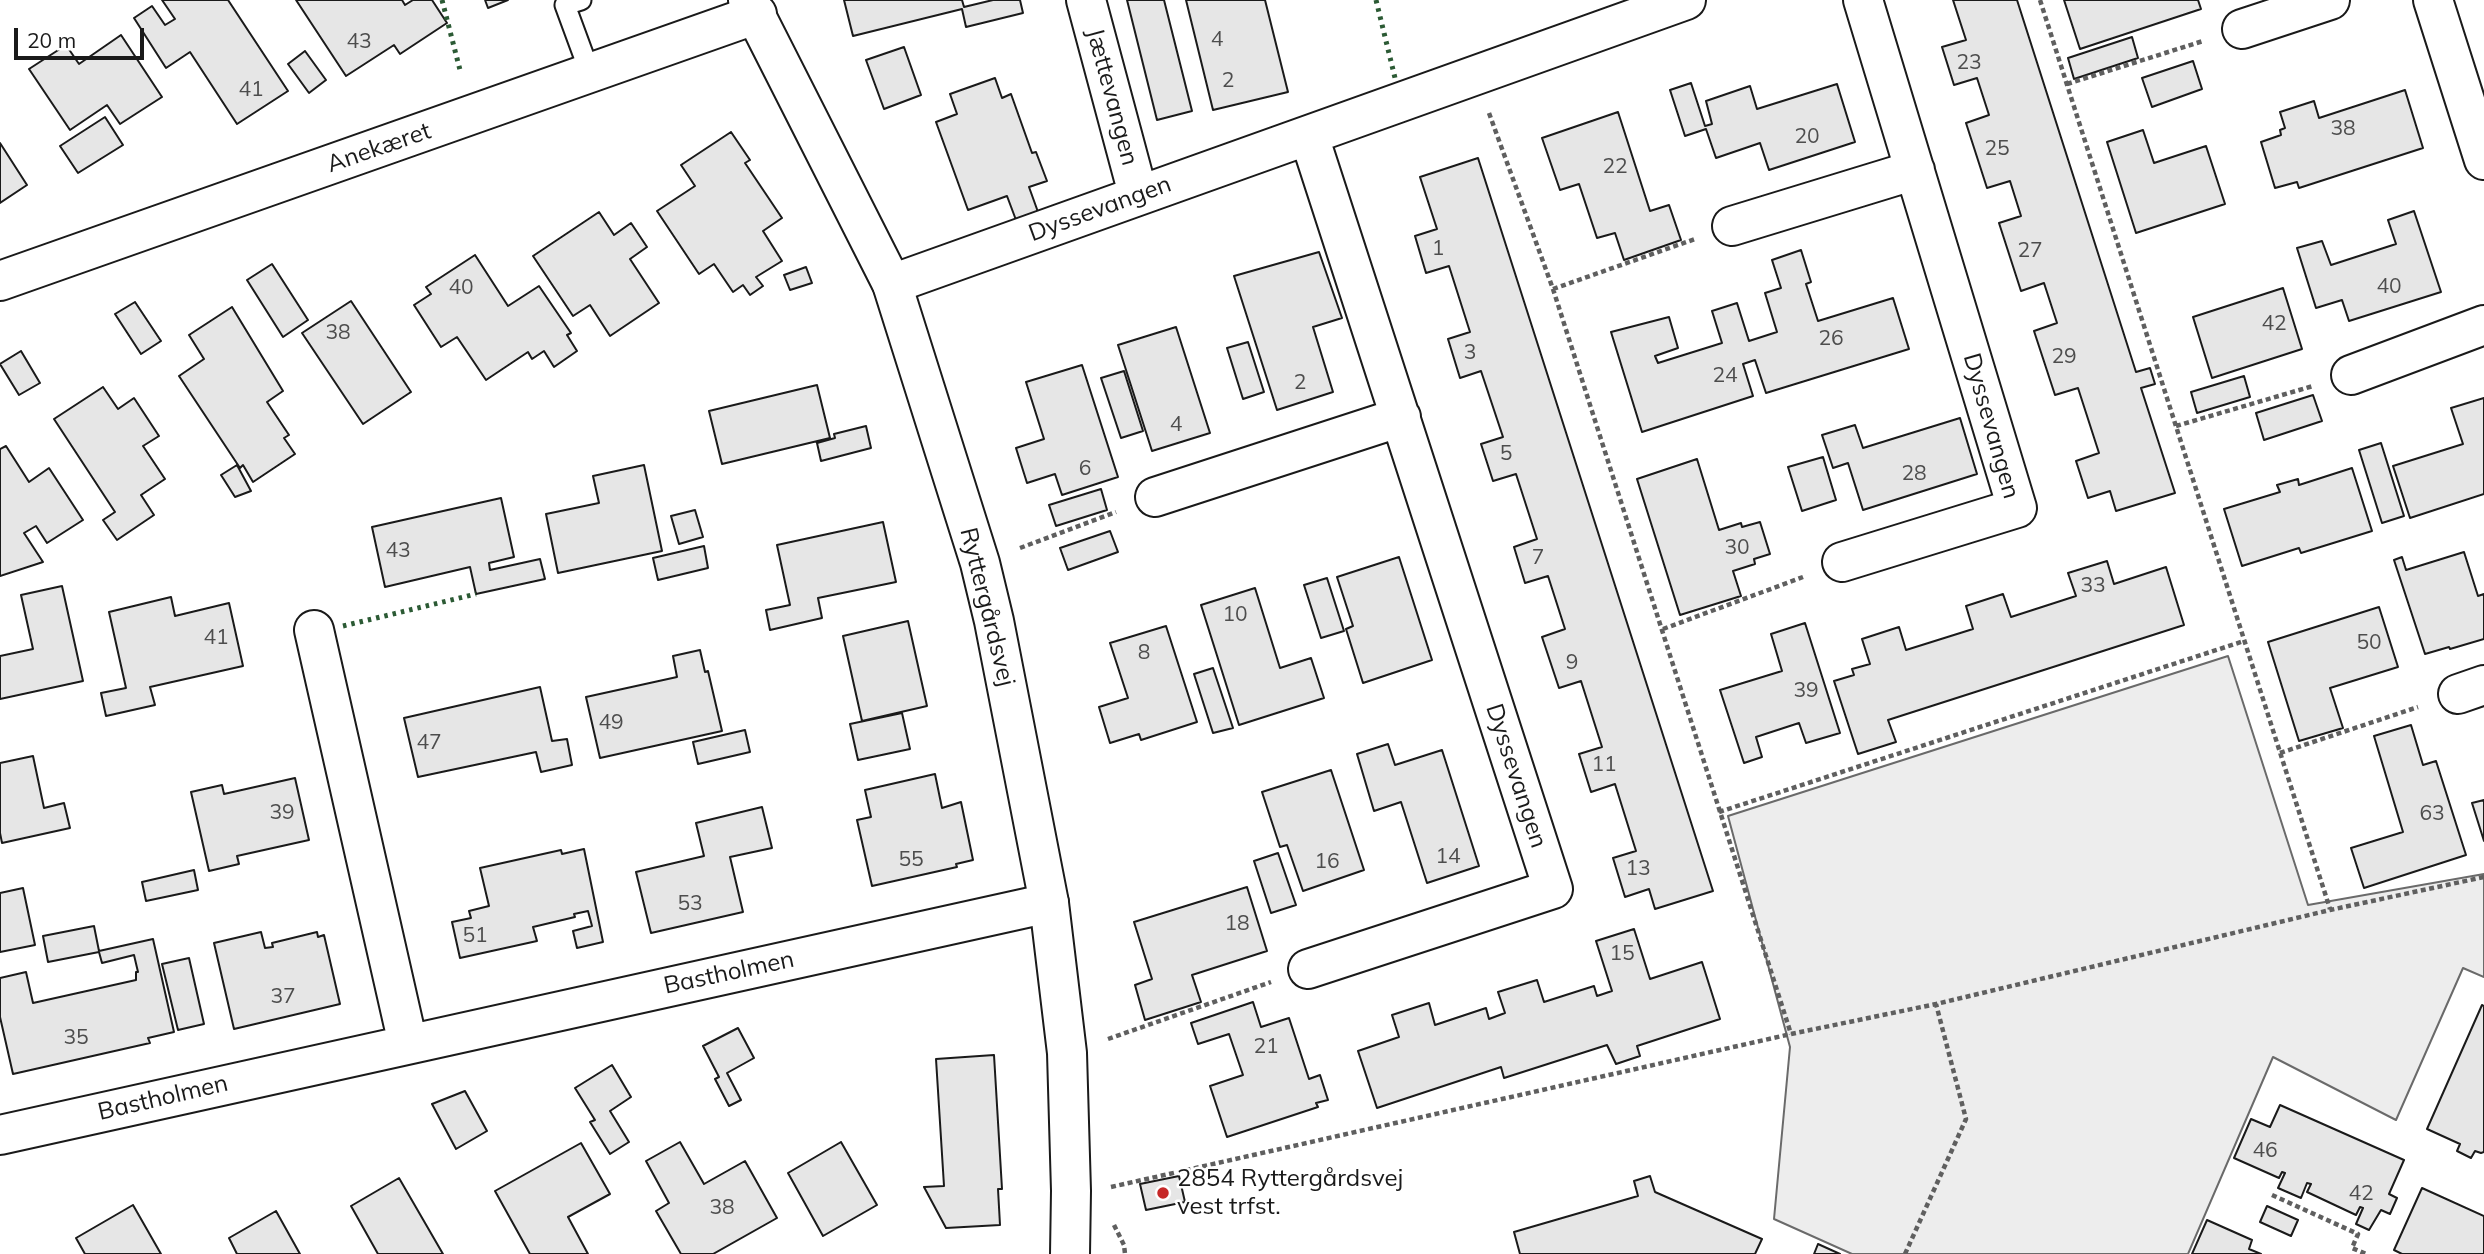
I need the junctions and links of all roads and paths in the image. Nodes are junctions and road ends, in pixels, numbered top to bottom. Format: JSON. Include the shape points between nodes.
{"nodes":[{"id":1,"x":581,"y":0,"type":"edge"},
{"id":2,"x":1086,"y":0,"type":"edge"},
{"id":3,"x":1863,"y":0,"type":"edge"},
{"id":4,"x":2040,"y":0,"type":"edge"},
{"id":5,"x":2330,"y":0,"type":"edge"},
{"id":6,"x":2433,"y":0,"type":"edge"},
{"id":7,"x":1679,"y":1,"type":"edge"},
{"id":8,"x":753,"y":7,"type":"edge"},
{"id":9,"x":2242,"y":29,"type":"joint"},
{"id":10,"x":590,"y":73,"type":"junction"},
{"id":11,"x":1475,"y":76,"type":"junction"},
{"id":12,"x":2067,"y":84,"type":"junction"},
{"id":13,"x":1309,"y":136,"type":"junction"},
{"id":14,"x":2484,"y":160,"type":"edge"},
{"id":15,"x":1915,"y":170,"type":"junction"},
{"id":16,"x":1139,"y":194,"type":"junction"},
{"id":17,"x":1732,"y":226,"type":"joint"},
{"id":18,"x":0,"y":281,"type":"edge"},
{"id":19,"x":892,"y":284,"type":"junction"},
{"id":20,"x":1553,"y":289,"type":"junction"},
{"id":21,"x":2484,"y":325,"type":"edge"},
{"id":22,"x":2351,"y":375,"type":"joint"},
{"id":23,"x":1401,"y":417,"type":"junction"},
{"id":24,"x":2176,"y":426,"type":"junction"},
{"id":25,"x":1155,"y":497,"type":"joint"},
{"id":26,"x":1842,"y":562,"type":"joint"},
{"id":27,"x":980,"y":563,"type":"junction"},
{"id":28,"x":1663,"y":629,"type":"junction"},
{"id":29,"x":314,"y":630,"type":"dead end"},
{"id":30,"x":2244,"y":641,"type":"junction"},
{"id":31,"x":2471,"y":689,"type":"edge"},
{"id":32,"x":2280,"y":753,"type":"junction"},
{"id":33,"x":1719,"y":812,"type":"junction"},
{"id":34,"x":2484,"y":877,"type":"edge"},
{"id":35,"x":1049,"y":902,"type":"junction"},
{"id":36,"x":2330,"y":910,"type":"junction"},
{"id":37,"x":1308,"y":969,"type":"joint"},
{"id":38,"x":1936,"y":1004,"type":"junction"},
{"id":39,"x":1791,"y":1034,"type":"junction"},
{"id":40,"x":408,"y":1044,"type":"junction"},
{"id":41,"x":1067,"y":1053,"type":"junction"},
{"id":42,"x":0,"y":1135,"type":"edge"},
{"id":43,"x":1110,"y":1187,"type":"dead end"},
{"id":44,"x":2272,"y":1195,"type":"dead end"},
{"id":45,"x":1070,"y":1254,"type":"edge"},
{"id":46,"x":1906,"y":1254,"type":"edge"},
{"id":47,"x":2366,"y":1254,"type":"edge"}],
"edges":[{"from":1,"to":10,"type":"lane","via":[[565,5]]},
{"from":2,"to":16,"type":"street","name":"Jættevangen"},
{"from":3,"to":15,"type":"street","name":"Dyssevangen"},
{"from":4,"to":12,"type":"path"},
{"from":5,"to":9,"type":"street"},
{"from":6,"to":14,"type":"street"},
{"from":7,"to":11,"type":"street","name":"Dyssevangen"},
{"from":8,"to":10,"type":"street","name":"Anekæret"},
{"from":8,"to":19,"type":"street","name":"Ryttergårdsvej"},
{"from":9,"to":12,"type":"path"},
{"from":10,"to":18,"type":"street","name":"Anekæret"},
{"from":11,"to":13,"type":"street","name":"Dyssevangen"},
{"from":11,"to":20,"type":"path"},
{"from":12,"to":24,"type":"path"},
{"from":13,"to":16,"type":"street","name":"Dyssevangen"},
{"from":13,"to":23,"type":"street","name":"Dyssevangen"},
{"from":15,"to":17,"type":"street"},
{"from":15,"to":26,"type":"street","name":"Dyssevangen","via":[[2017,508]]},
{"from":16,"to":19,"type":"street","name":"Dyssevangen"},
{"from":17,"to":20,"type":"path"},
{"from":19,"to":27,"type":"street","name":"Ryttergårdsvej"},
{"from":20,"to":28,"type":"path"},
{"from":21,"to":22,"type":"street"},
{"from":22,"to":24,"type":"path"},
{"from":23,"to":25,"type":"street"},
{"from":23,"to":37,"type":"street","name":"Dyssevangen","via":[[1553,889]]},
{"from":24,"to":30,"type":"path"},
{"from":25,"to":27,"type":"path"},
{"from":26,"to":28,"type":"path"},
{"from":27,"to":35,"type":"street","name":"Ryttergårdsvej"},
{"from":28,"to":33,"type":"path"},
{"from":29,"to":40,"type":"street"},
{"from":30,"to":32,"type":"path"},
{"from":30,"to":33,"type":"path"},
{"from":31,"to":32,"type":"path"},
{"from":32,"to":36,"type":"path"},
{"from":33,"to":39,"type":"path"},
{"from":34,"to":36,"type":"path"},
{"from":35,"to":40,"type":"street","name":"Bastholmen"},
{"from":35,"to":41,"type":"street","name":"Ryttergårdsvej"},
{"from":36,"to":38,"type":"path"},
{"from":37,"to":41,"type":"path"},
{"from":38,"to":39,"type":"path"},
{"from":38,"to":46,"type":"path","via":[[1966,1119]]},
{"from":39,"to":43,"type":"path"},
{"from":40,"to":42,"type":"street","name":"Bastholmen"},
{"from":41,"to":45,"type":"street","name":"Ryttergårdsvej"},
{"from":44,"to":47,"type":"path","via":[[2358,1234],[2351,1248]]}]}
